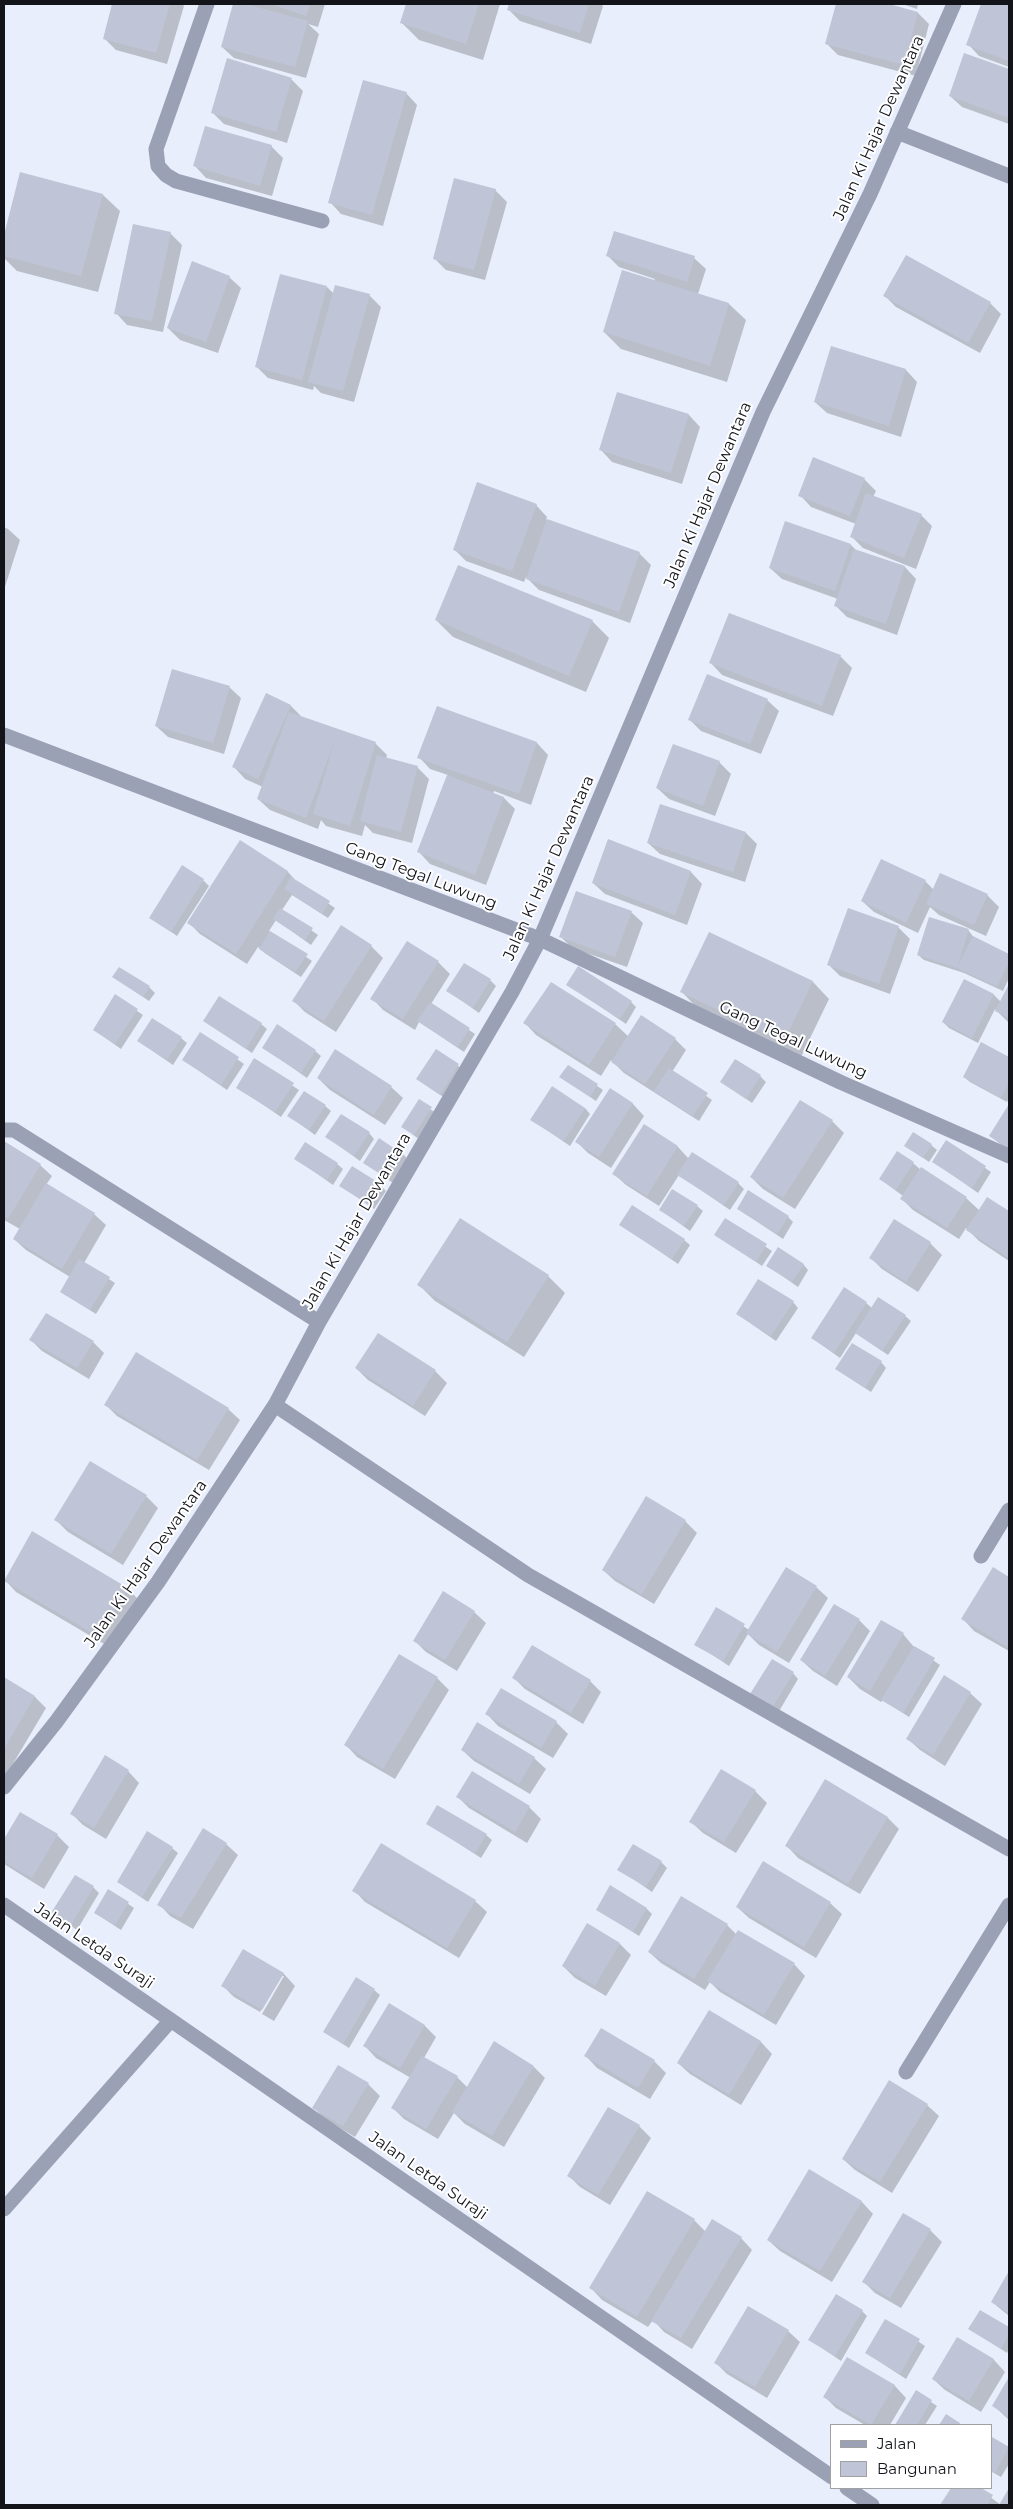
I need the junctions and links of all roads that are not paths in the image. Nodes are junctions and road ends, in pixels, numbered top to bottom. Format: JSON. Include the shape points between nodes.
{"nodes":[{"id":1,"x":208,"y":4,"type":"edge"},
{"id":2,"x":954,"y":4,"type":"edge"},
{"id":3,"x":897,"y":132,"type":"junction"},
{"id":4,"x":1009,"y":176,"type":"edge"},
{"id":5,"x":322,"y":221,"type":"dead end"},
{"id":6,"x":4,"y":734,"type":"edge"},
{"id":7,"x":540,"y":939,"type":"junction"},
{"id":8,"x":4,"y":1130,"type":"edge"},
{"id":9,"x":1009,"y":1156,"type":"edge"},
{"id":10,"x":319,"y":1322,"type":"junction"},
{"id":11,"x":275,"y":1405,"type":"junction"},
{"id":12,"x":1009,"y":1510,"type":"edge"},
{"id":13,"x":981,"y":1556,"type":"dead end"},
{"id":14,"x":4,"y":1787,"type":"edge"},
{"id":15,"x":1009,"y":1849,"type":"edge"},
{"id":16,"x":4,"y":1905,"type":"edge"},
{"id":17,"x":1009,"y":1905,"type":"edge"},
{"id":18,"x":170,"y":2020,"type":"junction"},
{"id":19,"x":906,"y":2072,"type":"dead end"},
{"id":20,"x":4,"y":2209,"type":"edge"},
{"id":21,"x":830,"y":2476,"type":"edge"},
{"id":22,"x":848,"y":2489,"type":"edge"},
{"id":23,"x":872,"y":2505,"type":"edge"}],
"edges":[{"from":1,"to":5,"type":"street","via":[[156,149],[158,166],[176,181]]},
{"from":2,"to":3,"type":"street","name":"Jalan Ki Hajar Dewantara"},
{"from":3,"to":4,"type":"street"},
{"from":3,"to":7,"type":"street","name":"Jalan Ki Hajar Dewantara","via":[[763,412]]},
{"from":6,"to":7,"type":"street","name":"Gang Tegal Luwung"},
{"from":7,"to":9,"type":"street","name":"Gang Tegal Luwung","via":[[840,1082]]},
{"from":7,"to":10,"type":"street","name":"Jalan Ki Hajar Dewantara"},
{"from":8,"to":10,"type":"street","via":[[14,1130]]},
{"from":10,"to":11,"type":"street","name":"Jalan Ki Hajar Dewantara"},
{"from":11,"to":14,"type":"street","name":"Jalan Ki Hajar Dewantara","via":[[158,1582],[56,1722]]},
{"from":11,"to":15,"type":"street","via":[[528,1575]]},
{"from":12,"to":13,"type":"street"},
{"from":16,"to":18,"type":"street","name":"Jalan Letda Suraji"},
{"from":17,"to":19,"type":"street"},
{"from":18,"to":20,"type":"street"},
{"from":18,"to":21,"type":"street","name":"Jalan Letda Suraji"},
{"from":22,"to":23,"type":"street"}]}
